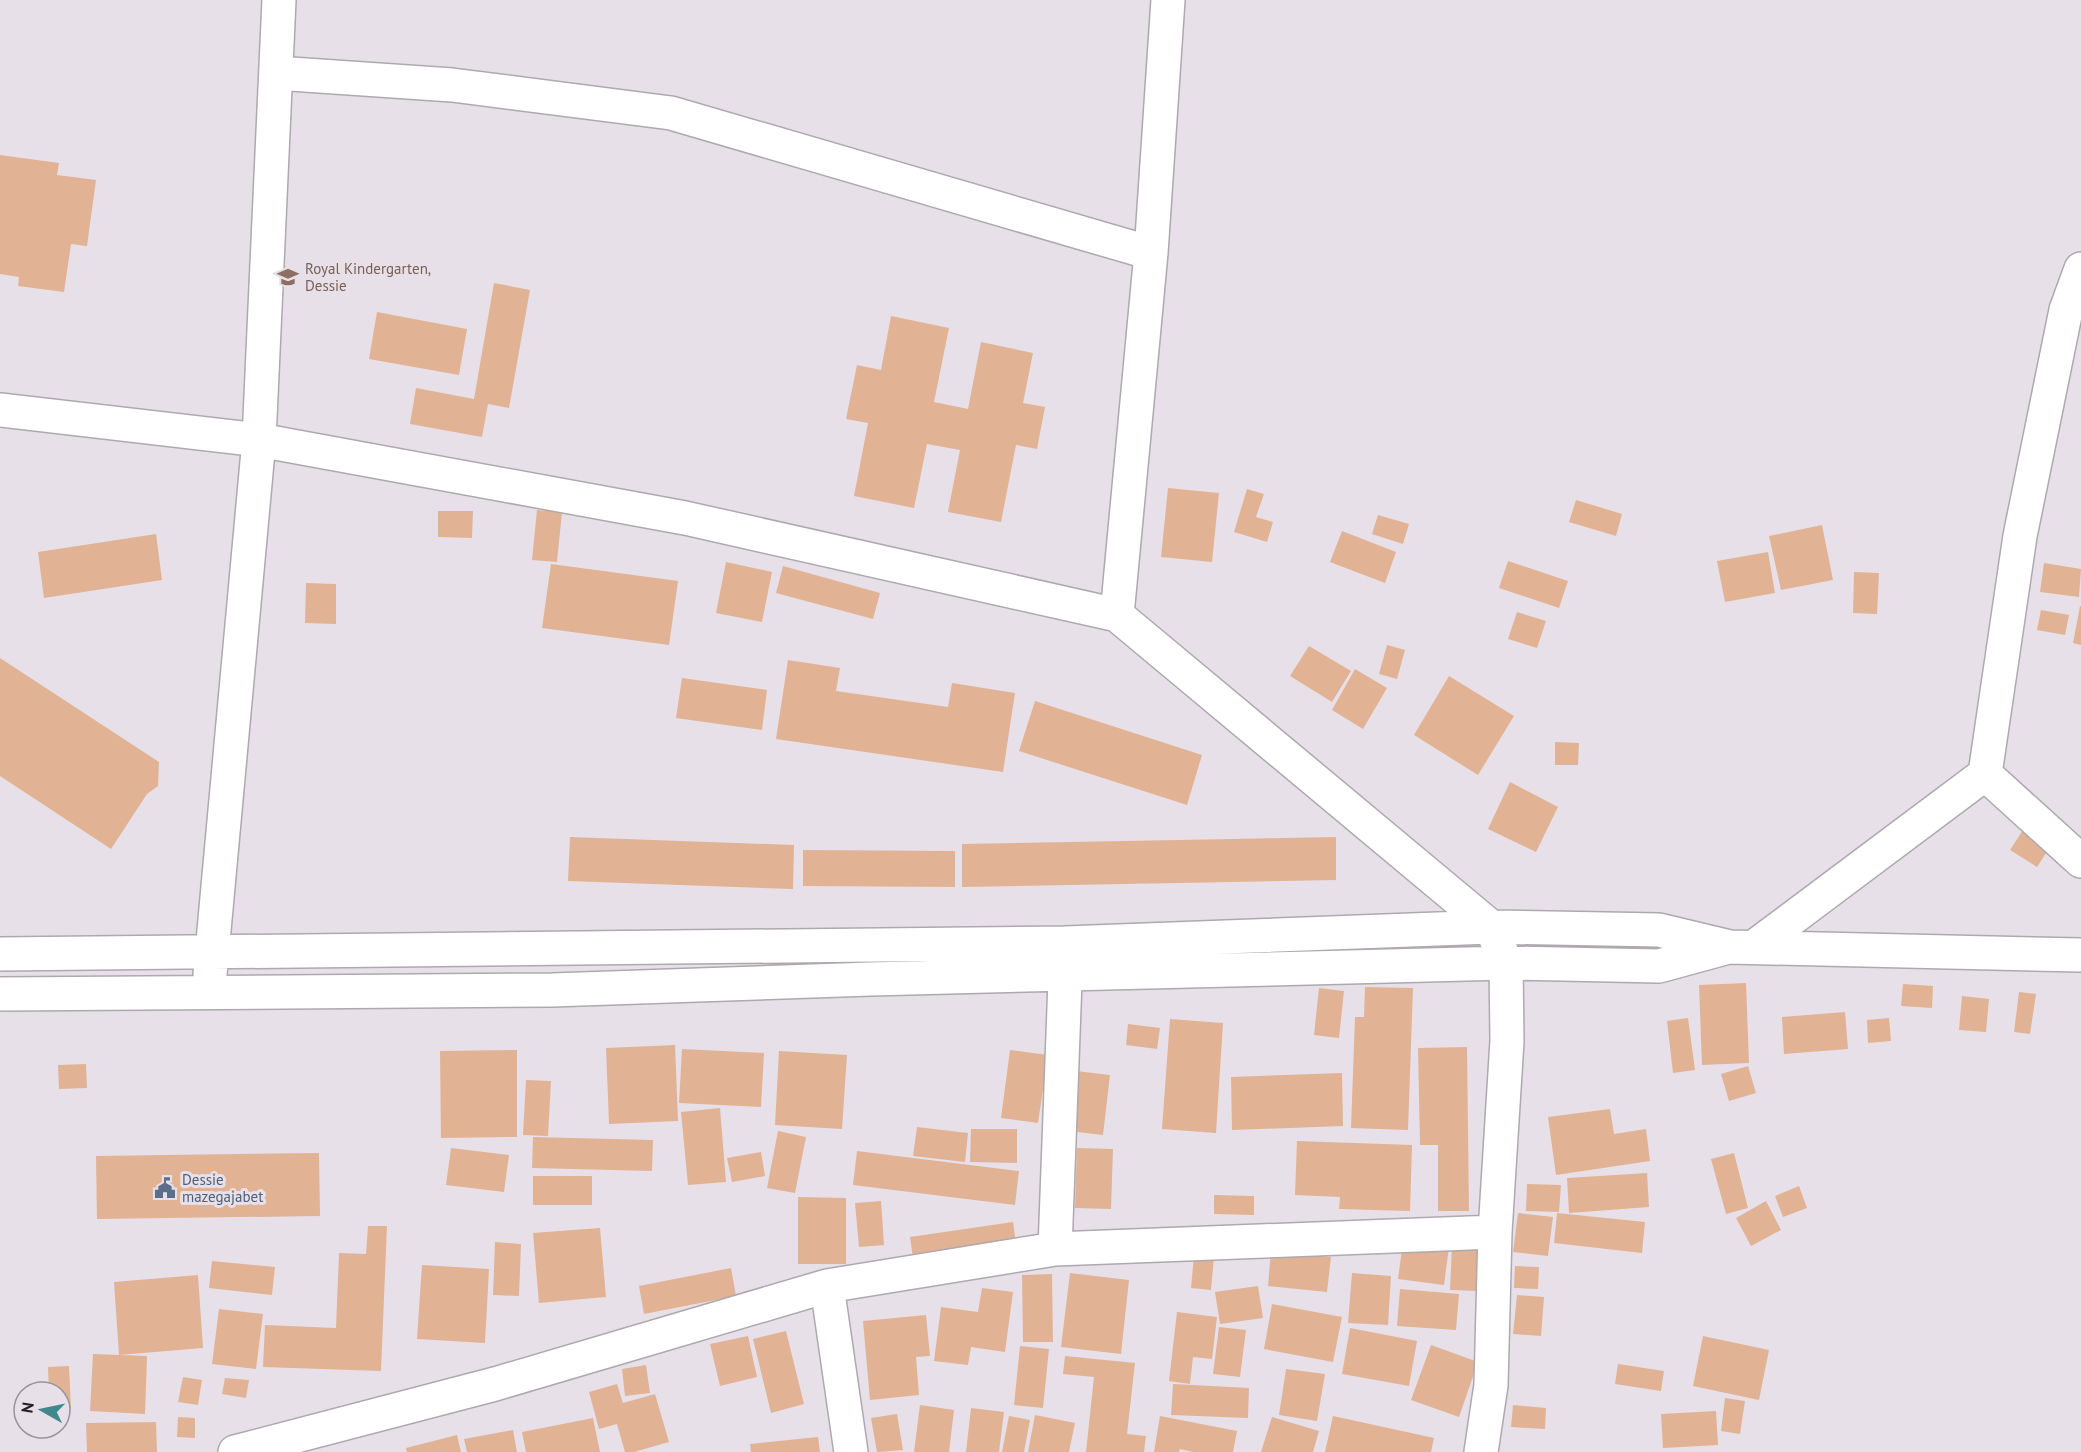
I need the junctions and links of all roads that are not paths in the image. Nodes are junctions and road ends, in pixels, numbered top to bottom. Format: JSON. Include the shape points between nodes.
{"nodes":[{"id":1,"x":279,"y":0,"type":"edge"},
{"id":2,"x":1168,"y":0,"type":"edge"},
{"id":3,"x":276,"y":73,"type":"junction"},
{"id":4,"x":1151,"y":253,"type":"junction"},
{"id":5,"x":2081,"y":269,"type":"edge"},
{"id":6,"x":2073,"y":312,"type":"edge"},
{"id":7,"x":0,"y":410,"type":"edge"},
{"id":8,"x":259,"y":440,"type":"junction"},
{"id":9,"x":1117,"y":615,"type":"junction"},
{"id":10,"x":1985,"y":774,"type":"junction"},
{"id":11,"x":2081,"y":861,"type":"edge"},
{"id":12,"x":1491,"y":927,"type":"junction"},
{"id":13,"x":1742,"y":947,"type":"junction"},
{"id":14,"x":211,"y":952,"type":"junction"},
{"id":15,"x":0,"y":954,"type":"edge"},
{"id":16,"x":2081,"y":955,"type":"edge"},
{"id":17,"x":1066,"y":959,"type":"junction"},
{"id":18,"x":1506,"y":963,"type":"junction"},
{"id":19,"x":210,"y":993,"type":"junction"},
{"id":20,"x":0,"y":994,"type":"edge"},
{"id":21,"x":1495,"y":1232,"type":"junction"},
{"id":22,"x":1055,"y":1249,"type":"junction"},
{"id":23,"x":827,"y":1286,"type":"junction"},
{"id":24,"x":235,"y":1452,"type":"edge"},
{"id":25,"x":851,"y":1452,"type":"edge"},
{"id":26,"x":1481,"y":1452,"type":"edge"}],
"edges":[{"from":1,"to":3,"type":"street"},
{"from":2,"to":4,"type":"street"},
{"from":3,"to":4,"type":"street","via":[[452,85],[671,113]]},
{"from":3,"to":8,"type":"street"},
{"from":4,"to":9,"type":"street"},
{"from":5,"to":6,"type":"street"},
{"from":6,"to":10,"type":"street","via":[[2019,536]]},
{"from":7,"to":8,"type":"street"},
{"from":8,"to":9,"type":"street","via":[[686,518]]},
{"from":8,"to":14,"type":"street"},
{"from":9,"to":12,"type":"street"},
{"from":10,"to":11,"type":"street"},
{"from":10,"to":13,"type":"street"},
{"from":12,"to":13,"type":"street","via":[[1659,930]]},
{"from":12,"to":17,"type":"street"},
{"from":12,"to":18,"type":"street"},
{"from":13,"to":16,"type":"street"},
{"from":13,"to":18,"type":"street","via":[[1659,966]]},
{"from":14,"to":15,"type":"street"},
{"from":14,"to":17,"type":"street"},
{"from":14,"to":19,"type":"street"},
{"from":17,"to":18,"type":"street"},
{"from":17,"to":19,"type":"street","via":[[552,990]]},
{"from":17,"to":22,"type":"street"},
{"from":18,"to":21,"type":"street","via":[[1507,1041]]},
{"from":19,"to":20,"type":"street"},
{"from":21,"to":22,"type":"street"},
{"from":21,"to":26,"type":"street","via":[[1491,1385]]},
{"from":22,"to":23,"type":"street"},
{"from":23,"to":24,"type":"street","via":[[495,1384]]},
{"from":23,"to":25,"type":"street"}]}
